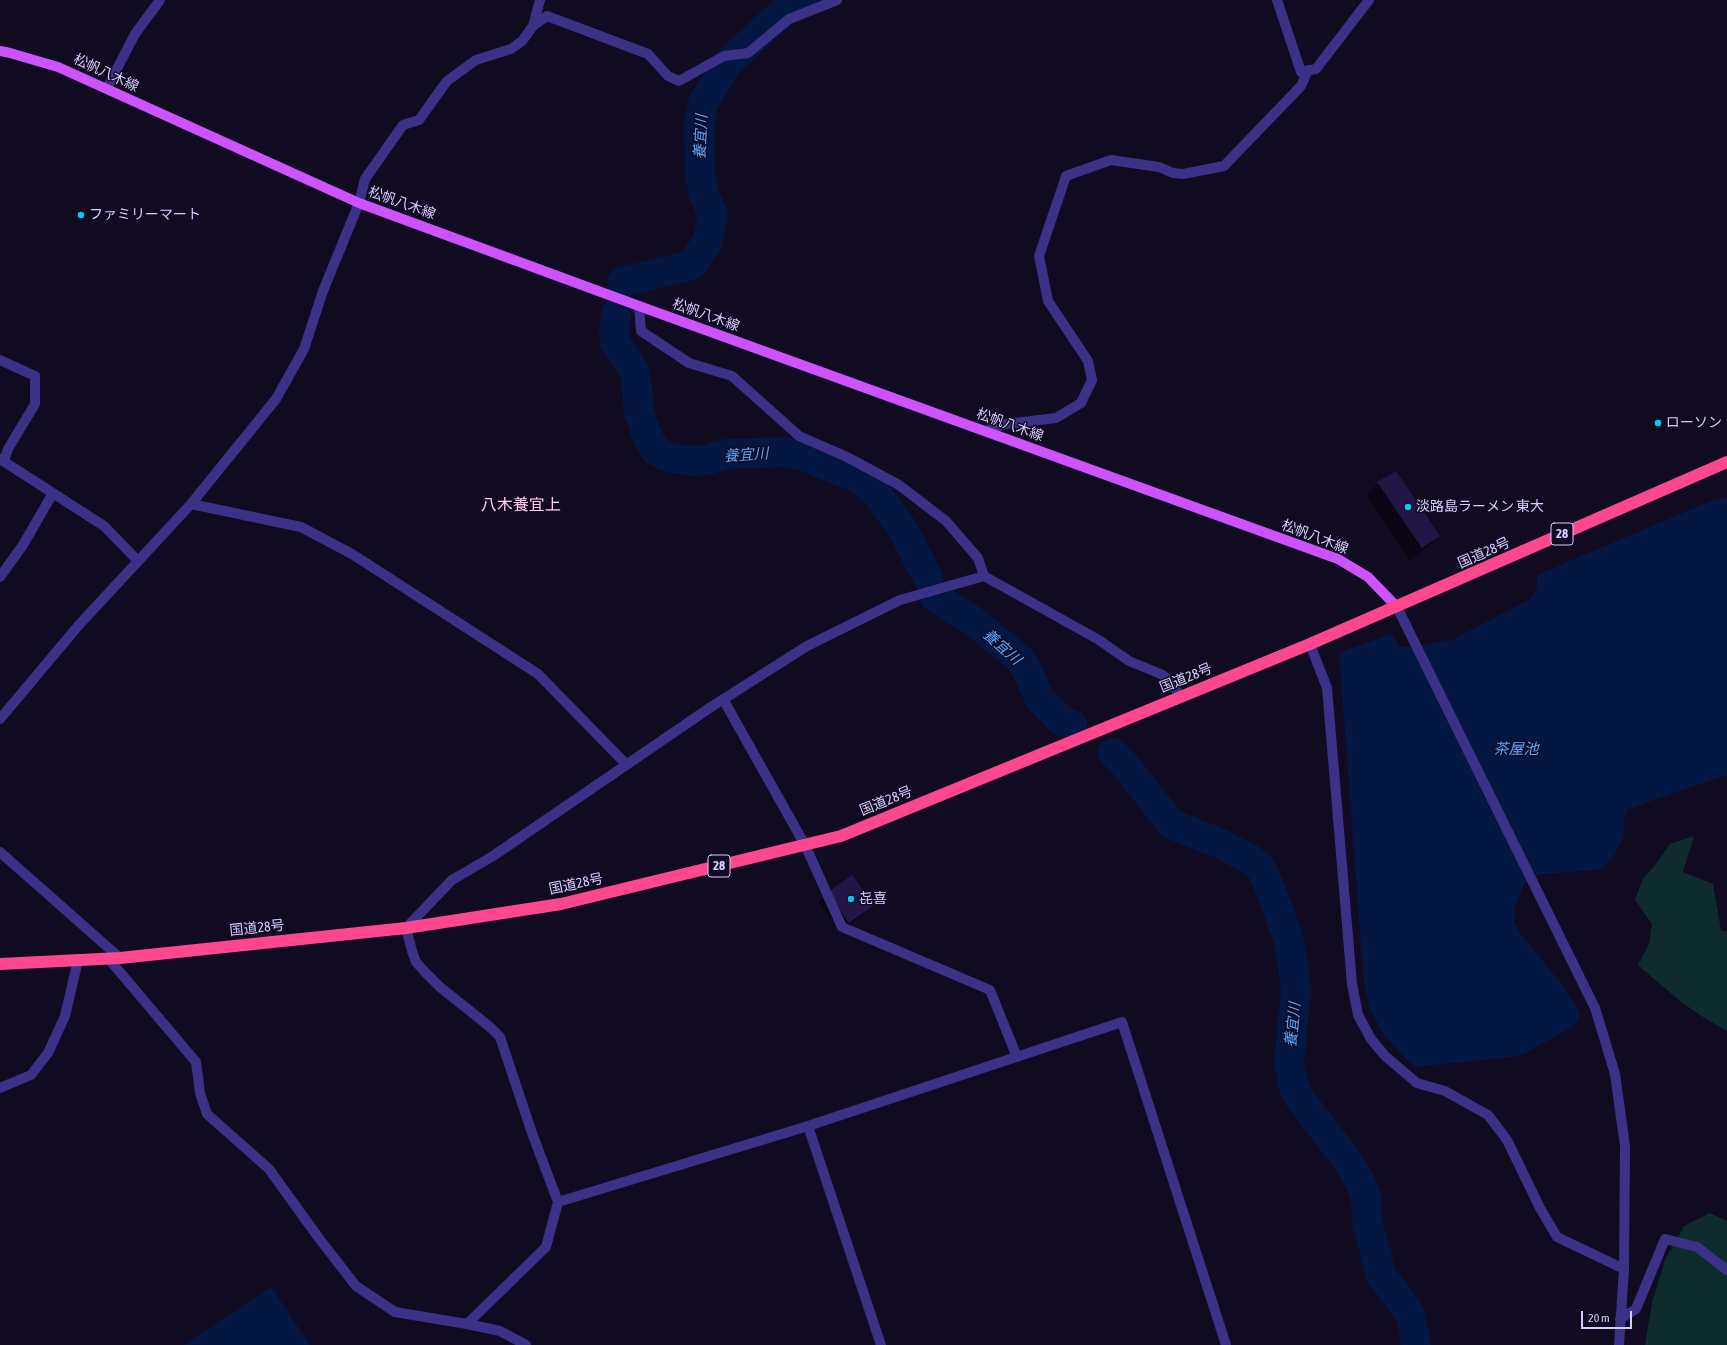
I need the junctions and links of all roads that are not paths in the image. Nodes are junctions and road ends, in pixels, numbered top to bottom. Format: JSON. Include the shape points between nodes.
{"nodes":[{"id":1,"x":160,"y":0,"type":"edge"},
{"id":2,"x":540,"y":0,"type":"edge"},
{"id":3,"x":837,"y":0,"type":"edge"},
{"id":4,"x":1277,"y":0,"type":"edge"},
{"id":5,"x":1369,"y":0,"type":"edge"},
{"id":6,"x":533,"y":26,"type":"junction"},
{"id":7,"x":0,"y":52,"type":"edge"},
{"id":8,"x":1308,"y":70,"type":"junction"},
{"id":9,"x":107,"y":88,"type":"junction"},
{"id":10,"x":359,"y":203,"type":"junction"},
{"id":11,"x":639,"y":306,"type":"junction"},
{"id":12,"x":0,"y":360,"type":"edge"},
{"id":13,"x":985,"y":431,"type":"junction"},
{"id":14,"x":2,"y":460,"type":"edge"},
{"id":15,"x":1727,"y":462,"type":"edge"},
{"id":16,"x":53,"y":493,"type":"junction"},
{"id":17,"x":191,"y":504,"type":"junction"},
{"id":18,"x":138,"y":561,"type":"junction"},
{"id":19,"x":984,"y":576,"type":"junction"},
{"id":20,"x":0,"y":577,"type":"edge"},
{"id":21,"x":1397,"y":607,"type":"junction"},
{"id":22,"x":1310,"y":644,"type":"junction"},
{"id":23,"x":1181,"y":696,"type":"junction"},
{"id":24,"x":723,"y":699,"type":"junction"},
{"id":25,"x":0,"y":719,"type":"edge"},
{"id":26,"x":627,"y":765,"type":"junction"},
{"id":27,"x":805,"y":845,"type":"junction"},
{"id":28,"x":0,"y":852,"type":"edge"},
{"id":29,"x":406,"y":928,"type":"junction"},
{"id":30,"x":114,"y":958,"type":"junction"},
{"id":31,"x":78,"y":960,"type":"junction"},
{"id":32,"x":0,"y":964,"type":"edge"},
{"id":33,"x":1016,"y":1057,"type":"junction"},
{"id":34,"x":0,"y":1088,"type":"edge"},
{"id":35,"x":808,"y":1126,"type":"junction"},
{"id":36,"x":558,"y":1202,"type":"junction"},
{"id":37,"x":1624,"y":1269,"type":"junction"},
{"id":38,"x":1727,"y":1270,"type":"edge"},
{"id":39,"x":1620,"y":1319,"type":"junction"},
{"id":40,"x":467,"y":1324,"type":"junction"},
{"id":41,"x":526,"y":1345,"type":"edge"},
{"id":42,"x":881,"y":1345,"type":"edge"},
{"id":43,"x":1226,"y":1345,"type":"edge"},
{"id":44,"x":1620,"y":1345,"type":"edge"}],
"edges":[{"from":1,"to":9,"type":"street","via":[[135,34]]},
{"from":2,"to":6,"type":"street"},
{"from":3,"to":6,"type":"street","via":[[789,19],[748,53],[724,56],[679,81],[668,76],[648,54],[547,16]]},
{"from":4,"to":8,"type":"street","via":[[1301,72]]},
{"from":5,"to":8,"type":"street","via":[[1316,69]]},
{"from":6,"to":10,"type":"street","via":[[522,41],[511,49],[476,60],[447,81],[419,120],[403,125],[365,179]]},
{"from":7,"to":9,"type":"main road","name":"松帆八木線","via":[[58,67]]},
{"from":8,"to":13,"type":"street","via":[[1301,86],[1224,166],[1182,174],[1159,167],[1111,160],[1066,176],[1038,256],[1048,301],[1088,361],[1092,380],[1082,403],[1056,418],[1006,424]]},
{"from":9,"to":10,"type":"main road","name":"松帆八木線"},
{"from":10,"to":11,"type":"main road","name":"松帆八木線"},
{"from":10,"to":17,"type":"street","via":[[323,291],[304,349],[283,387]]},
{"from":11,"to":13,"type":"main road","name":"松帆八木線"},
{"from":11,"to":19,"type":"street","via":[[641,331],[652,339],[689,363],[732,376],[799,436],[847,457],[899,485],[946,521],[978,558]]},
{"from":12,"to":14,"type":"street","via":[[35,376],[35,404]]},
{"from":13,"to":21,"type":"main road","name":"松帆八木線","via":[[1338,559],[1368,577]]},
{"from":14,"to":16,"type":"street"},
{"from":15,"to":21,"type":"highway","name":"国道28号","number":"28"},
{"from":16,"to":18,"type":"street","via":[[104,526]]},
{"from":16,"to":20,"type":"street","via":[[23,545]]},
{"from":17,"to":18,"type":"street"},
{"from":17,"to":26,"type":"street","via":[[301,527],[352,554],[538,674]]},
{"from":18,"to":25,"type":"street","via":[[78,626]]},
{"from":19,"to":23,"type":"street","via":[[1098,640],[1129,661],[1163,675]]},
{"from":19,"to":24,"type":"street","via":[[900,600],[807,646]]},
{"from":21,"to":22,"type":"highway","name":"国道28号","number":"28"},
{"from":21,"to":37,"type":"street","via":[[1595,1008],[1615,1074],[1625,1146]]},
{"from":22,"to":23,"type":"highway","name":"国道28号","number":"28"},
{"from":22,"to":37,"type":"street","via":[[1327,688],[1352,984],[1358,1015],[1371,1039],[1385,1056],[1417,1083],[1445,1091],[1488,1116],[1507,1140],[1557,1237]]},
{"from":23,"to":27,"type":"highway","name":"国道28号","number":"28","via":[[841,836]]},
{"from":24,"to":26,"type":"street"},
{"from":24,"to":27,"type":"street"},
{"from":26,"to":29,"type":"street","via":[[452,880]]},
{"from":27,"to":29,"type":"highway","name":"国道28号","number":"28","via":[[561,904]]},
{"from":27,"to":33,"type":"street","via":[[842,927],[990,990]]},
{"from":28,"to":30,"type":"street"},
{"from":29,"to":30,"type":"highway","name":"国道28号","number":"28"},
{"from":29,"to":36,"type":"street","via":[[416,962],[440,987],[500,1037]]},
{"from":30,"to":31,"type":"highway","name":"国道28号","number":"28"},
{"from":30,"to":40,"type":"street","via":[[196,1062],[200,1093],[207,1114],[269,1169],[356,1286],[395,1312]]},
{"from":31,"to":32,"type":"highway","name":"国道28号","number":"28"},
{"from":31,"to":34,"type":"street","via":[[65,1016],[48,1053],[31,1075]]},
{"from":33,"to":35,"type":"street"},
{"from":33,"to":43,"type":"street","via":[[1122,1022]]},
{"from":35,"to":36,"type":"street"},
{"from":35,"to":42,"type":"street"},
{"from":36,"to":40,"type":"street","via":[[546,1247]]},
{"from":37,"to":39,"type":"street"},
{"from":38,"to":39,"type":"street","via":[[1697,1247],[1665,1239],[1636,1309]]},
{"from":39,"to":44,"type":"street"},
{"from":40,"to":41,"type":"street","via":[[500,1331]]}]}
